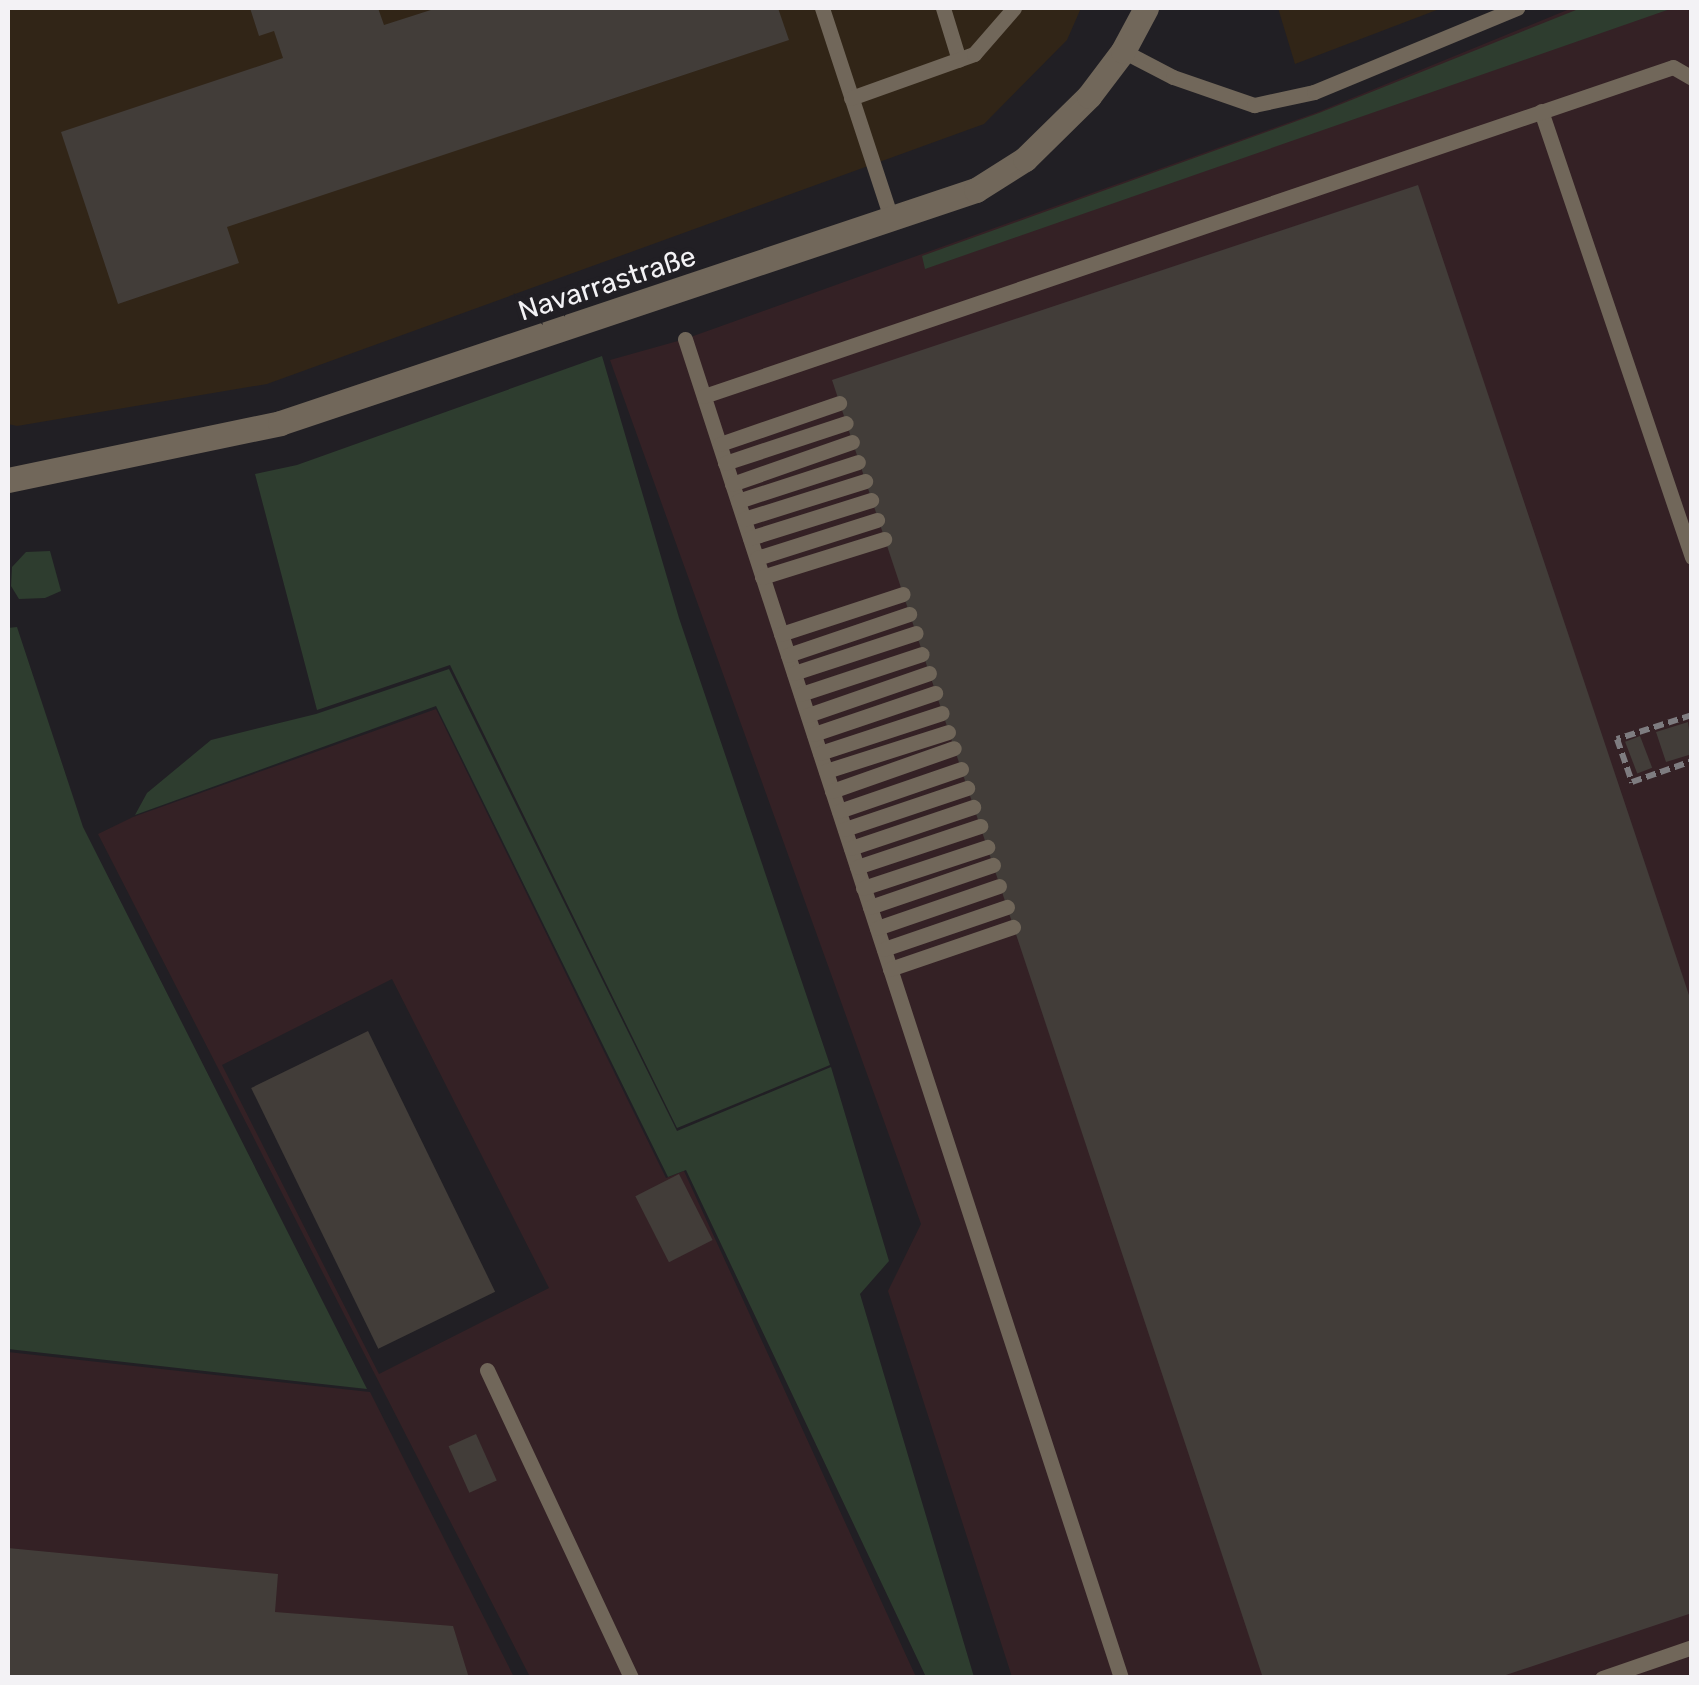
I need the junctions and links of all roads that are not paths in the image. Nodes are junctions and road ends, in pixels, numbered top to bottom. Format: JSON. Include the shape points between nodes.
{"nodes":[{"id":1,"x":822,"y":8,"type":"edge"},
{"id":2,"x":942,"y":8,"type":"edge"},
{"id":3,"x":1014,"y":8,"type":"edge"},
{"id":4,"x":1146,"y":8,"type":"edge"},
{"id":5,"x":1517,"y":8,"type":"edge"},
{"id":6,"x":1124,"y":51,"type":"junction"},
{"id":7,"x":959,"y":60,"type":"junction"},
{"id":8,"x":1692,"y":78,"type":"edge"},
{"id":9,"x":851,"y":98,"type":"junction"},
{"id":10,"x":1541,"y":111,"type":"junction"},
{"id":11,"x":892,"y":218,"type":"junction"},
{"id":12,"x":685,"y":339,"type":"dead end"},
{"id":13,"x":704,"y":396,"type":"junction"},
{"id":14,"x":839,"y":404,"type":"dead end"},
{"id":15,"x":846,"y":423,"type":"dead end"},
{"id":16,"x":852,"y":442,"type":"dead end"},
{"id":17,"x":720,"y":444,"type":"junction"},
{"id":18,"x":858,"y":462,"type":"dead end"},
{"id":19,"x":725,"y":463,"type":"junction"},
{"id":20,"x":8,"y":480,"type":"edge"},
{"id":21,"x":864,"y":481,"type":"dead end"},
{"id":22,"x":735,"y":493,"type":"junction"},
{"id":23,"x":872,"y":500,"type":"dead end"},
{"id":24,"x":744,"y":519,"type":"junction"},
{"id":25,"x":878,"y":520,"type":"dead end"},
{"id":26,"x":750,"y":538,"type":"junction"},
{"id":27,"x":884,"y":539,"type":"dead end"},
{"id":28,"x":1692,"y":557,"type":"edge"},
{"id":29,"x":756,"y":558,"type":"junction"},
{"id":30,"x":762,"y":577,"type":"junction"},
{"id":31,"x":903,"y":594,"type":"dead end"},
{"id":32,"x":909,"y":614,"type":"dead end"},
{"id":33,"x":916,"y":633,"type":"dead end"},
{"id":34,"x":781,"y":634,"type":"junction"},
{"id":35,"x":922,"y":654,"type":"dead end"},
{"id":36,"x":788,"y":655,"type":"junction"},
{"id":37,"x":794,"y":673,"type":"junction"},
{"id":38,"x":929,"y":673,"type":"dead end"},
{"id":39,"x":935,"y":692,"type":"dead end"},
{"id":40,"x":801,"y":694,"type":"junction"},
{"id":41,"x":942,"y":713,"type":"dead end"},
{"id":42,"x":808,"y":715,"type":"junction"},
{"id":43,"x":814,"y":734,"type":"junction"},
{"id":44,"x":820,"y":753,"type":"junction"},
{"id":45,"x":961,"y":770,"type":"dead end"},
{"id":46,"x":826,"y":771,"type":"junction"},
{"id":47,"x":967,"y":788,"type":"dead end"},
{"id":48,"x":832,"y":791,"type":"junction"},
{"id":49,"x":973,"y":808,"type":"dead end"},
{"id":50,"x":838,"y":811,"type":"junction"},
{"id":51,"x":980,"y":826,"type":"dead end"},
{"id":52,"x":845,"y":830,"type":"junction"},
{"id":53,"x":851,"y":848,"type":"junction"},
{"id":54,"x":987,"y":848,"type":"dead end"},
{"id":55,"x":993,"y":865,"type":"dead end"},
{"id":56,"x":857,"y":868,"type":"junction"},
{"id":57,"x":999,"y":886,"type":"dead end"},
{"id":58,"x":864,"y":888,"type":"junction"},
{"id":59,"x":870,"y":907,"type":"junction"},
{"id":60,"x":1007,"y":908,"type":"dead end"},
{"id":61,"x":1013,"y":926,"type":"dead end"},
{"id":62,"x":877,"y":928,"type":"junction"},
{"id":63,"x":884,"y":949,"type":"junction"},
{"id":64,"x":890,"y":969,"type":"junction"},
{"id":65,"x":487,"y":1370,"type":"dead end"},
{"id":66,"x":1692,"y":1647,"type":"edge"},
{"id":67,"x":631,"y":1678,"type":"edge"},
{"id":68,"x":1121,"y":1678,"type":"edge"},
{"id":69,"x":1602,"y":1678,"type":"edge"}],
"edges":[{"from":1,"to":9,"type":"lane"},
{"from":2,"to":7,"type":"lane"},
{"from":3,"to":7,"type":"lane","via":[[974,54]]},
{"from":4,"to":6,"type":"street","name":"Navarrastraße"},
{"from":5,"to":6,"type":"lane","via":[[1314,92],[1254,105],[1173,77]]},
{"from":6,"to":11,"type":"street","name":"Navarrastraße","via":[[1025,159],[976,190]]},
{"from":7,"to":9,"type":"lane"},
{"from":8,"to":10,"type":"lane","via":[[1674,67]]},
{"from":9,"to":11,"type":"lane"},
{"from":10,"to":13,"type":"lane"},
{"from":10,"to":28,"type":"lane"},
{"from":11,"to":20,"type":"street","name":"Navarrastraße","via":[[280,422]]},
{"from":12,"to":13,"type":"lane"},
{"from":13,"to":17,"type":"lane"},
{"from":14,"to":17,"type":"lane"},
{"from":15,"to":19,"type":"lane"},
{"from":16,"to":22,"type":"lane"},
{"from":17,"to":19,"type":"lane"},
{"from":18,"to":22,"type":"lane"},
{"from":19,"to":22,"type":"lane"},
{"from":21,"to":24,"type":"lane"},
{"from":22,"to":24,"type":"lane"},
{"from":23,"to":26,"type":"lane"},
{"from":24,"to":26,"type":"lane"},
{"from":25,"to":29,"type":"lane"},
{"from":26,"to":29,"type":"lane"},
{"from":27,"to":30,"type":"lane"},
{"from":29,"to":30,"type":"lane"},
{"from":30,"to":34,"type":"lane"},
{"from":31,"to":34,"type":"lane"},
{"from":32,"to":36,"type":"lane"},
{"from":33,"to":37,"type":"lane"},
{"from":34,"to":36,"type":"lane"},
{"from":35,"to":40,"type":"lane"},
{"from":36,"to":37,"type":"lane"},
{"from":37,"to":40,"type":"lane"},
{"from":38,"to":42,"type":"lane"},
{"from":39,"to":43,"type":"lane"},
{"from":40,"to":42,"type":"lane"},
{"from":41,"to":44,"type":"lane"},
{"from":42,"to":43,"type":"lane"},
{"from":43,"to":44,"type":"lane"},
{"from":44,"to":46,"type":"lane"},
{"from":45,"to":50,"type":"lane"},
{"from":46,"to":48,"type":"lane"},
{"from":46,"to":48,"type":"lane","via":[[951,740]]},
{"from":47,"to":52,"type":"lane"},
{"from":48,"to":50,"type":"lane"},
{"from":49,"to":53,"type":"lane"},
{"from":50,"to":52,"type":"lane"},
{"from":51,"to":56,"type":"lane"},
{"from":52,"to":53,"type":"lane"},
{"from":53,"to":56,"type":"lane"},
{"from":54,"to":58,"type":"lane"},
{"from":55,"to":59,"type":"lane"},
{"from":56,"to":58,"type":"lane"},
{"from":57,"to":62,"type":"lane"},
{"from":58,"to":59,"type":"lane"},
{"from":59,"to":62,"type":"lane"},
{"from":60,"to":63,"type":"lane"},
{"from":61,"to":64,"type":"lane"},
{"from":62,"to":63,"type":"lane"},
{"from":63,"to":64,"type":"lane"},
{"from":64,"to":68,"type":"lane"},
{"from":65,"to":67,"type":"lane"},
{"from":66,"to":69,"type":"lane"}]}
